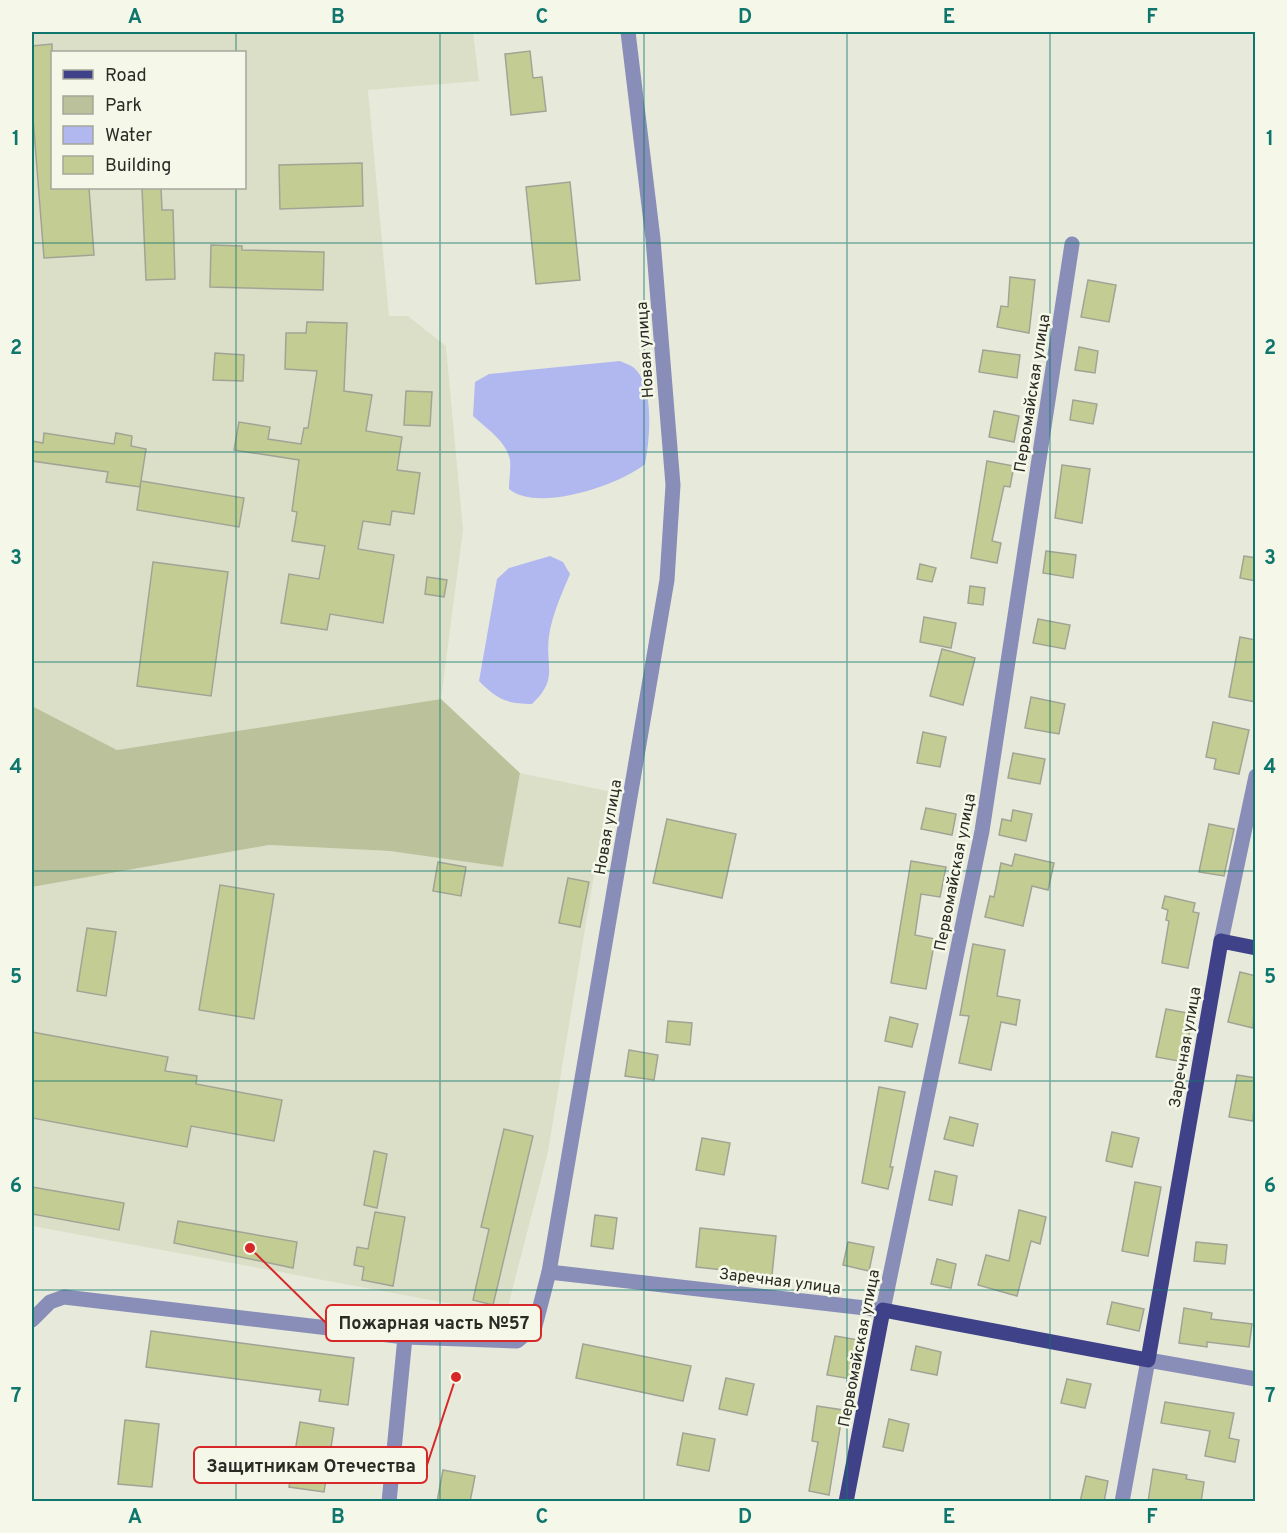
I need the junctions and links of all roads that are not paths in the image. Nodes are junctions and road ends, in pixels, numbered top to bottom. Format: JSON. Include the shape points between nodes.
{"nodes":[{"id":1,"x":628,"y":32,"type":"edge"},
{"id":2,"x":1072,"y":244,"type":"dead end"},
{"id":3,"x":1256,"y":776,"type":"edge"},
{"id":4,"x":1221,"y":941,"type":"junction"},
{"id":5,"x":1256,"y":948,"type":"edge"},
{"id":6,"x":549,"y":1272,"type":"junction"},
{"id":7,"x":883,"y":1310,"type":"junction"},
{"id":8,"x":32,"y":1320,"type":"edge"},
{"id":9,"x":405,"y":1337,"type":"junction"},
{"id":10,"x":1148,"y":1360,"type":"junction"},
{"id":11,"x":1256,"y":1379,"type":"edge"},
{"id":12,"x":389,"y":1502,"type":"edge"},
{"id":13,"x":846,"y":1502,"type":"edge"},
{"id":14,"x":1122,"y":1502,"type":"edge"}],
"edges":[{"from":1,"to":6,"type":"street","name":"Новая улица","via":[[653,239],[673,485],[667,580]]},
{"from":2,"to":7,"type":"street","name":"Первомайская улица","via":[[982,831]]},
{"from":3,"to":4,"type":"street","name":"Заречная улица"},
{"from":4,"to":5,"type":"main road"},
{"from":4,"to":10,"type":"main road","name":"Заречная улица"},
{"from":6,"to":7,"type":"street","name":"Заречная улица"},
{"from":6,"to":9,"type":"street","name":"Новая улица","via":[[535,1326],[517,1341]]},
{"from":7,"to":10,"type":"main road","name":"Заречная улица"},
{"from":7,"to":13,"type":"main road","name":"Первомайская улица"},
{"from":8,"to":9,"type":"street","name":"Новая улица","via":[[50,1302],[64,1297]]},
{"from":9,"to":12,"type":"street"},
{"from":10,"to":11,"type":"street","name":"Заречная улица"},
{"from":10,"to":14,"type":"street","name":"Заречная улица"}]}
